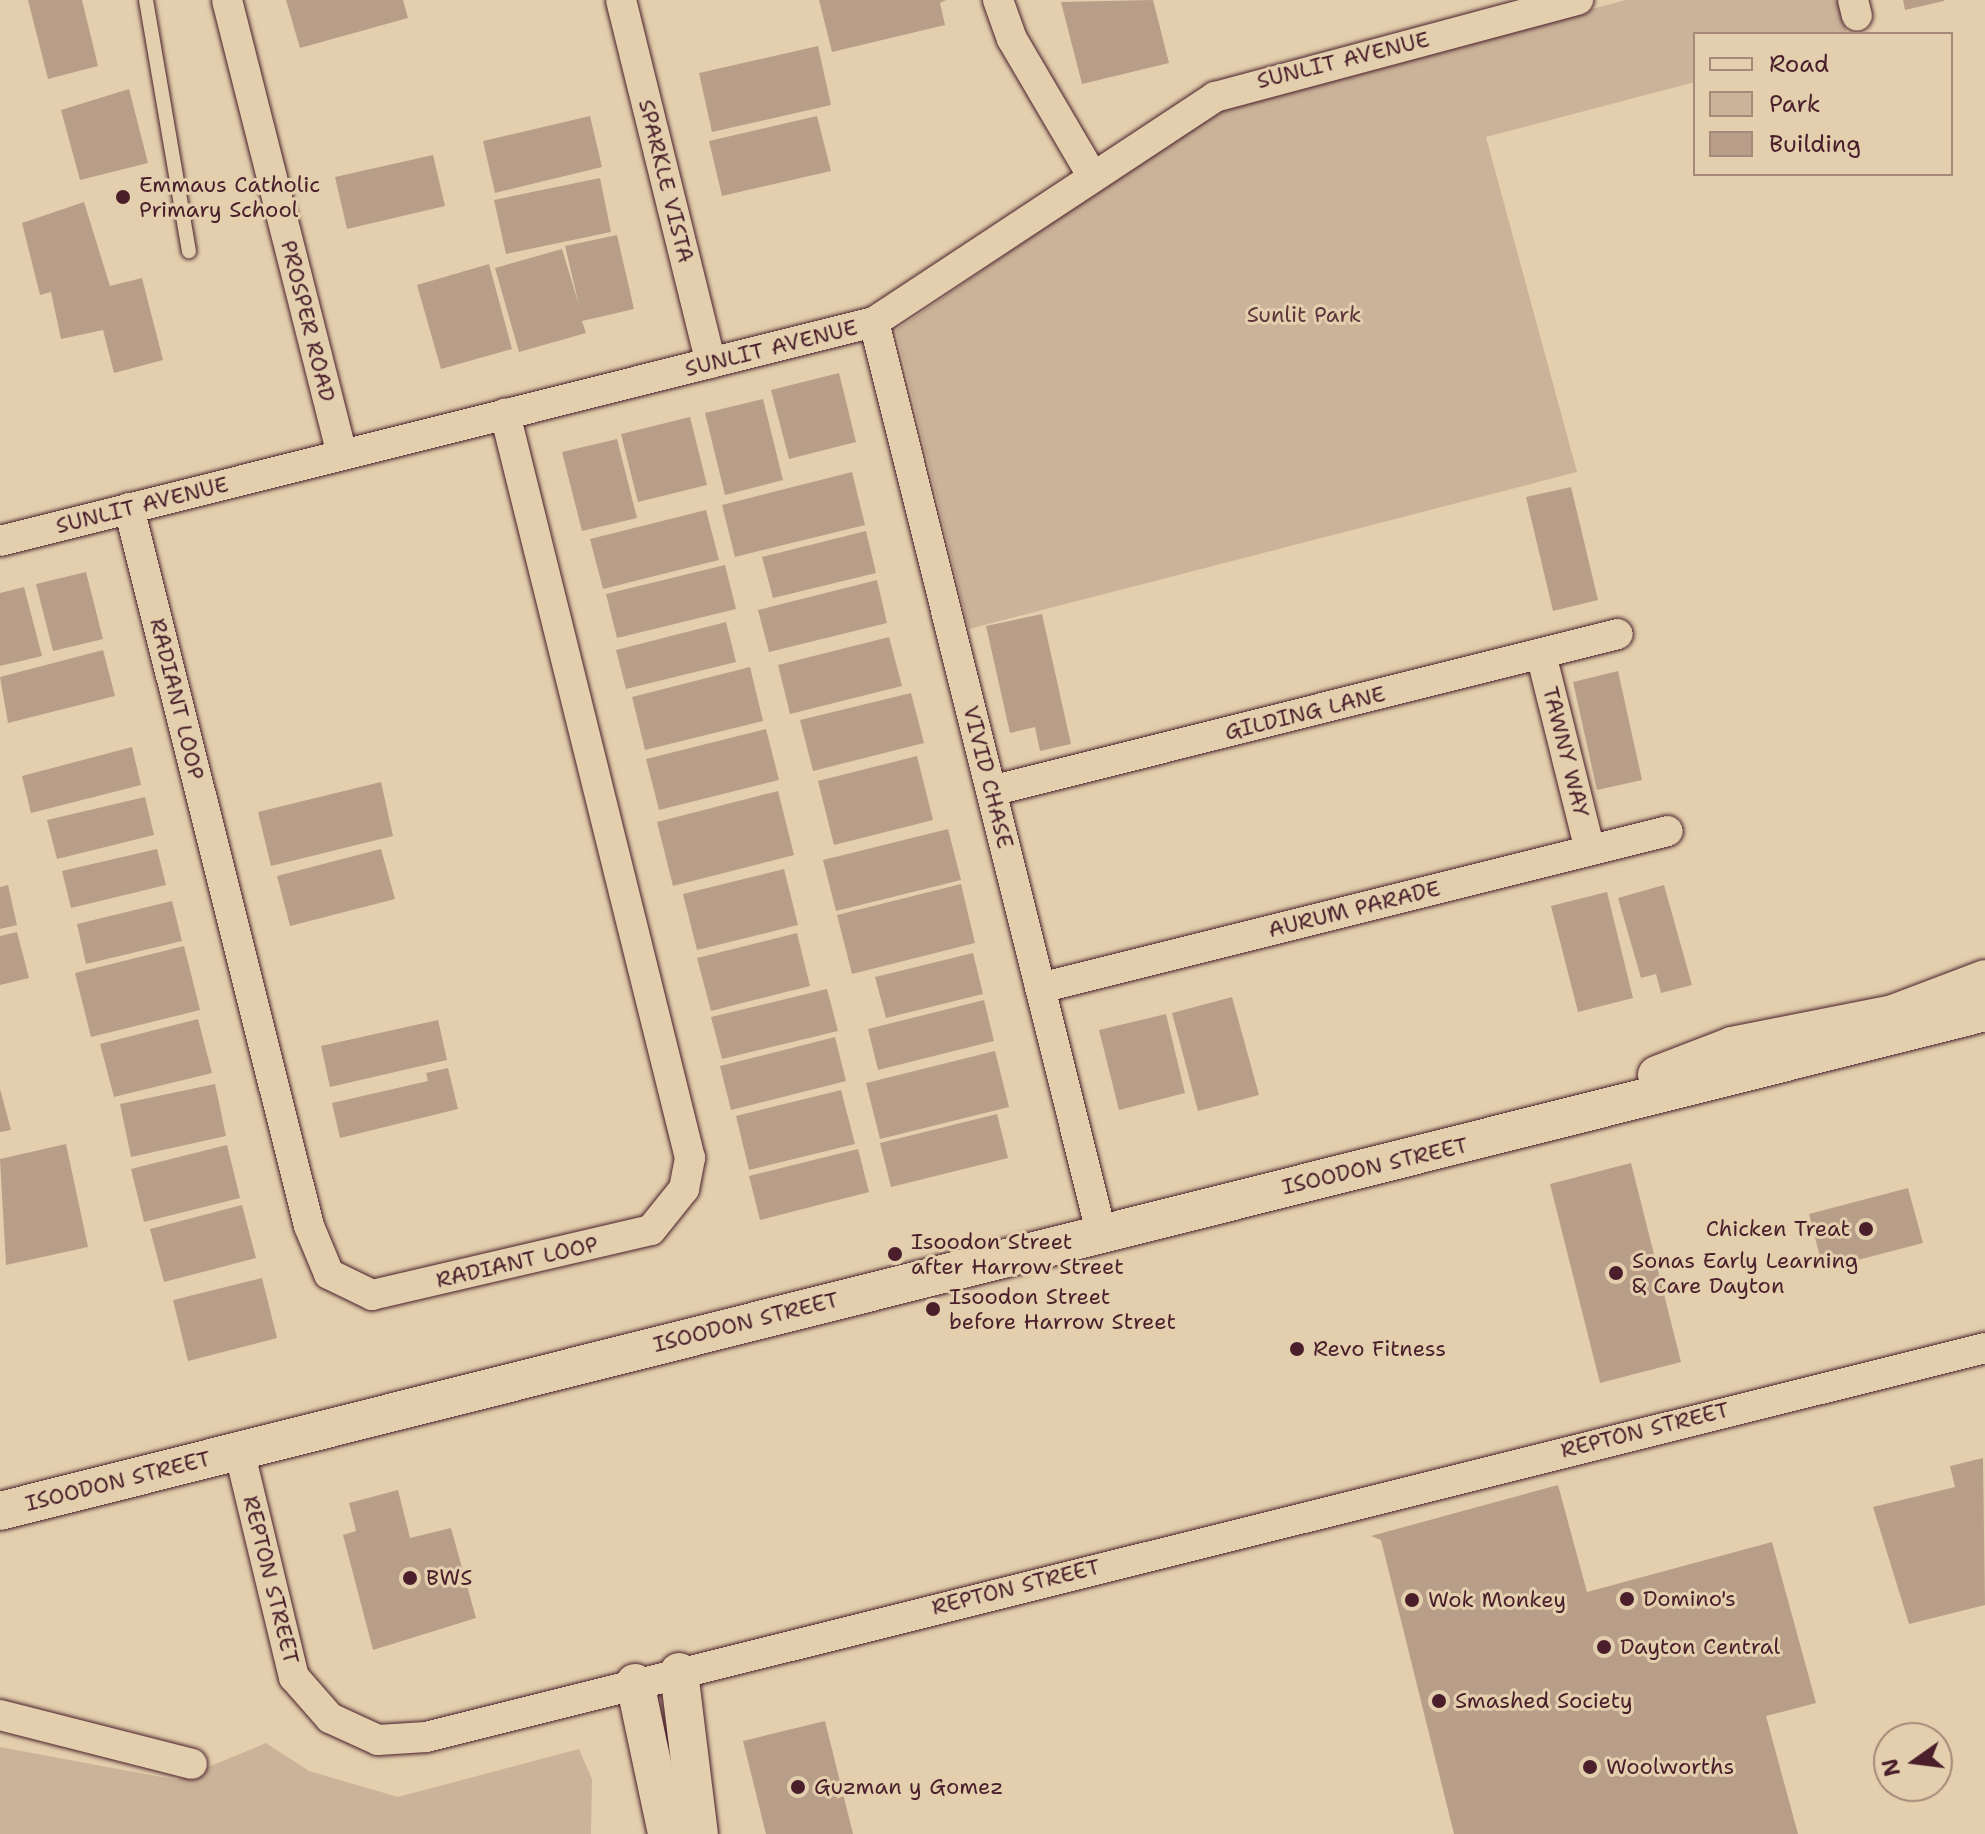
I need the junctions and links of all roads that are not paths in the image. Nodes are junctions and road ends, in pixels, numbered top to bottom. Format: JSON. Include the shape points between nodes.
{"nodes":[{"id":1,"x":146,"y":0,"type":"edge"},
{"id":2,"x":227,"y":0,"type":"edge"},
{"id":3,"x":621,"y":0,"type":"edge"},
{"id":4,"x":998,"y":0,"type":"edge"},
{"id":5,"x":1578,"y":0,"type":"edge"},
{"id":6,"x":1093,"y":177,"type":"junction"},
{"id":7,"x":189,"y":251,"type":"dead end"},
{"id":8,"x":874,"y":322,"type":"junction"},
{"id":9,"x":711,"y":363,"type":"junction"},
{"id":10,"x":505,"y":414,"type":"junction"},
{"id":11,"x":342,"y":455,"type":"junction"},
{"id":12,"x":129,"y":508,"type":"junction"},
{"id":13,"x":0,"y":541,"type":"edge"},
{"id":14,"x":1618,"y":634,"type":"dead end"},
{"id":15,"x":1541,"y":654,"type":"junction"},
{"id":16,"x":991,"y":791,"type":"junction"},
{"id":17,"x":1668,"y":831,"type":"dead end"},
{"id":18,"x":1590,"y":850,"type":"junction"},
{"id":19,"x":1985,"y":979,"type":"edge"},
{"id":20,"x":1040,"y":988,"type":"junction"},
{"id":21,"x":1985,"y":1012,"type":"edge"},
{"id":22,"x":1494,"y":1138,"type":"junction"},
{"id":23,"x":1101,"y":1232,"type":"junction"},
{"id":24,"x":1985,"y":1348,"type":"edge"},
{"id":25,"x":239,"y":1450,"type":"junction"},
{"id":26,"x":0,"y":1511,"type":"edge"},
{"id":27,"x":679,"y":1672,"type":"junction"},
{"id":28,"x":635,"y":1683,"type":"junction"},
{"id":29,"x":0,"y":1715,"type":"edge"},
{"id":30,"x":192,"y":1764,"type":"dead end"},
{"id":31,"x":667,"y":1834,"type":"edge"},
{"id":32,"x":699,"y":1834,"type":"edge"}],
"edges":[{"from":1,"to":7,"type":"lane"},
{"from":2,"to":11,"type":"street","name":"PROSPER ROAD"},
{"from":3,"to":9,"type":"street","name":"SPARKLE VISTA"},
{"from":4,"to":6,"type":"street","via":[[1012,39]]},
{"from":5,"to":6,"type":"street","name":"SUNLIT AVENUE","via":[[1238,88]]},
{"from":6,"to":8,"type":"street","name":"SUNLIT AVENUE"},
{"from":8,"to":9,"type":"street","name":"SUNLIT AVENUE"},
{"from":8,"to":16,"type":"street","name":"VIVID CHASE"},
{"from":9,"to":10,"type":"street","name":"SUNLIT AVENUE"},
{"from":10,"to":11,"type":"street","name":"SUNLIT AVENUE"},
{"from":10,"to":12,"type":"street","name":"RADIANT LOOP","via":[[690,1158],[668,1215],[651,1230],[372,1295],[329,1274],[309,1226]]},
{"from":11,"to":12,"type":"street","name":"SUNLIT AVENUE"},
{"from":12,"to":13,"type":"street","name":"SUNLIT AVENUE"},
{"from":14,"to":15,"type":"street","name":"GILDING LANE"},
{"from":15,"to":16,"type":"street","name":"GILDING LANE"},
{"from":15,"to":18,"type":"street","name":"TAWNY WAY"},
{"from":16,"to":20,"type":"street","name":"VIVID CHASE"},
{"from":17,"to":18,"type":"street","name":"AURUM PARADE"},
{"from":18,"to":20,"type":"street","name":"AURUM PARADE"},
{"from":19,"to":22,"type":"street","name":"ISOODON STREET","via":[[1893,1014],[1732,1046]]},
{"from":20,"to":23,"type":"street","name":"VIVID CHASE"},
{"from":21,"to":22,"type":"street","name":"ISOODON STREET"},
{"from":22,"to":23,"type":"street","name":"ISOODON STREET"},
{"from":23,"to":25,"type":"street","name":"ISOODON STREET"},
{"from":24,"to":27,"type":"street","name":"REPTON STREET"},
{"from":25,"to":26,"type":"street","name":"ISOODON STREET"},
{"from":25,"to":28,"type":"street","name":"REPTON STREET","via":[[294,1677],[330,1718],[378,1740],[426,1737]]},
{"from":27,"to":28,"type":"street","name":"REPTON STREET"},
{"from":27,"to":32,"type":"street"},
{"from":28,"to":31,"type":"street"},
{"from":29,"to":30,"type":"street"}]}
